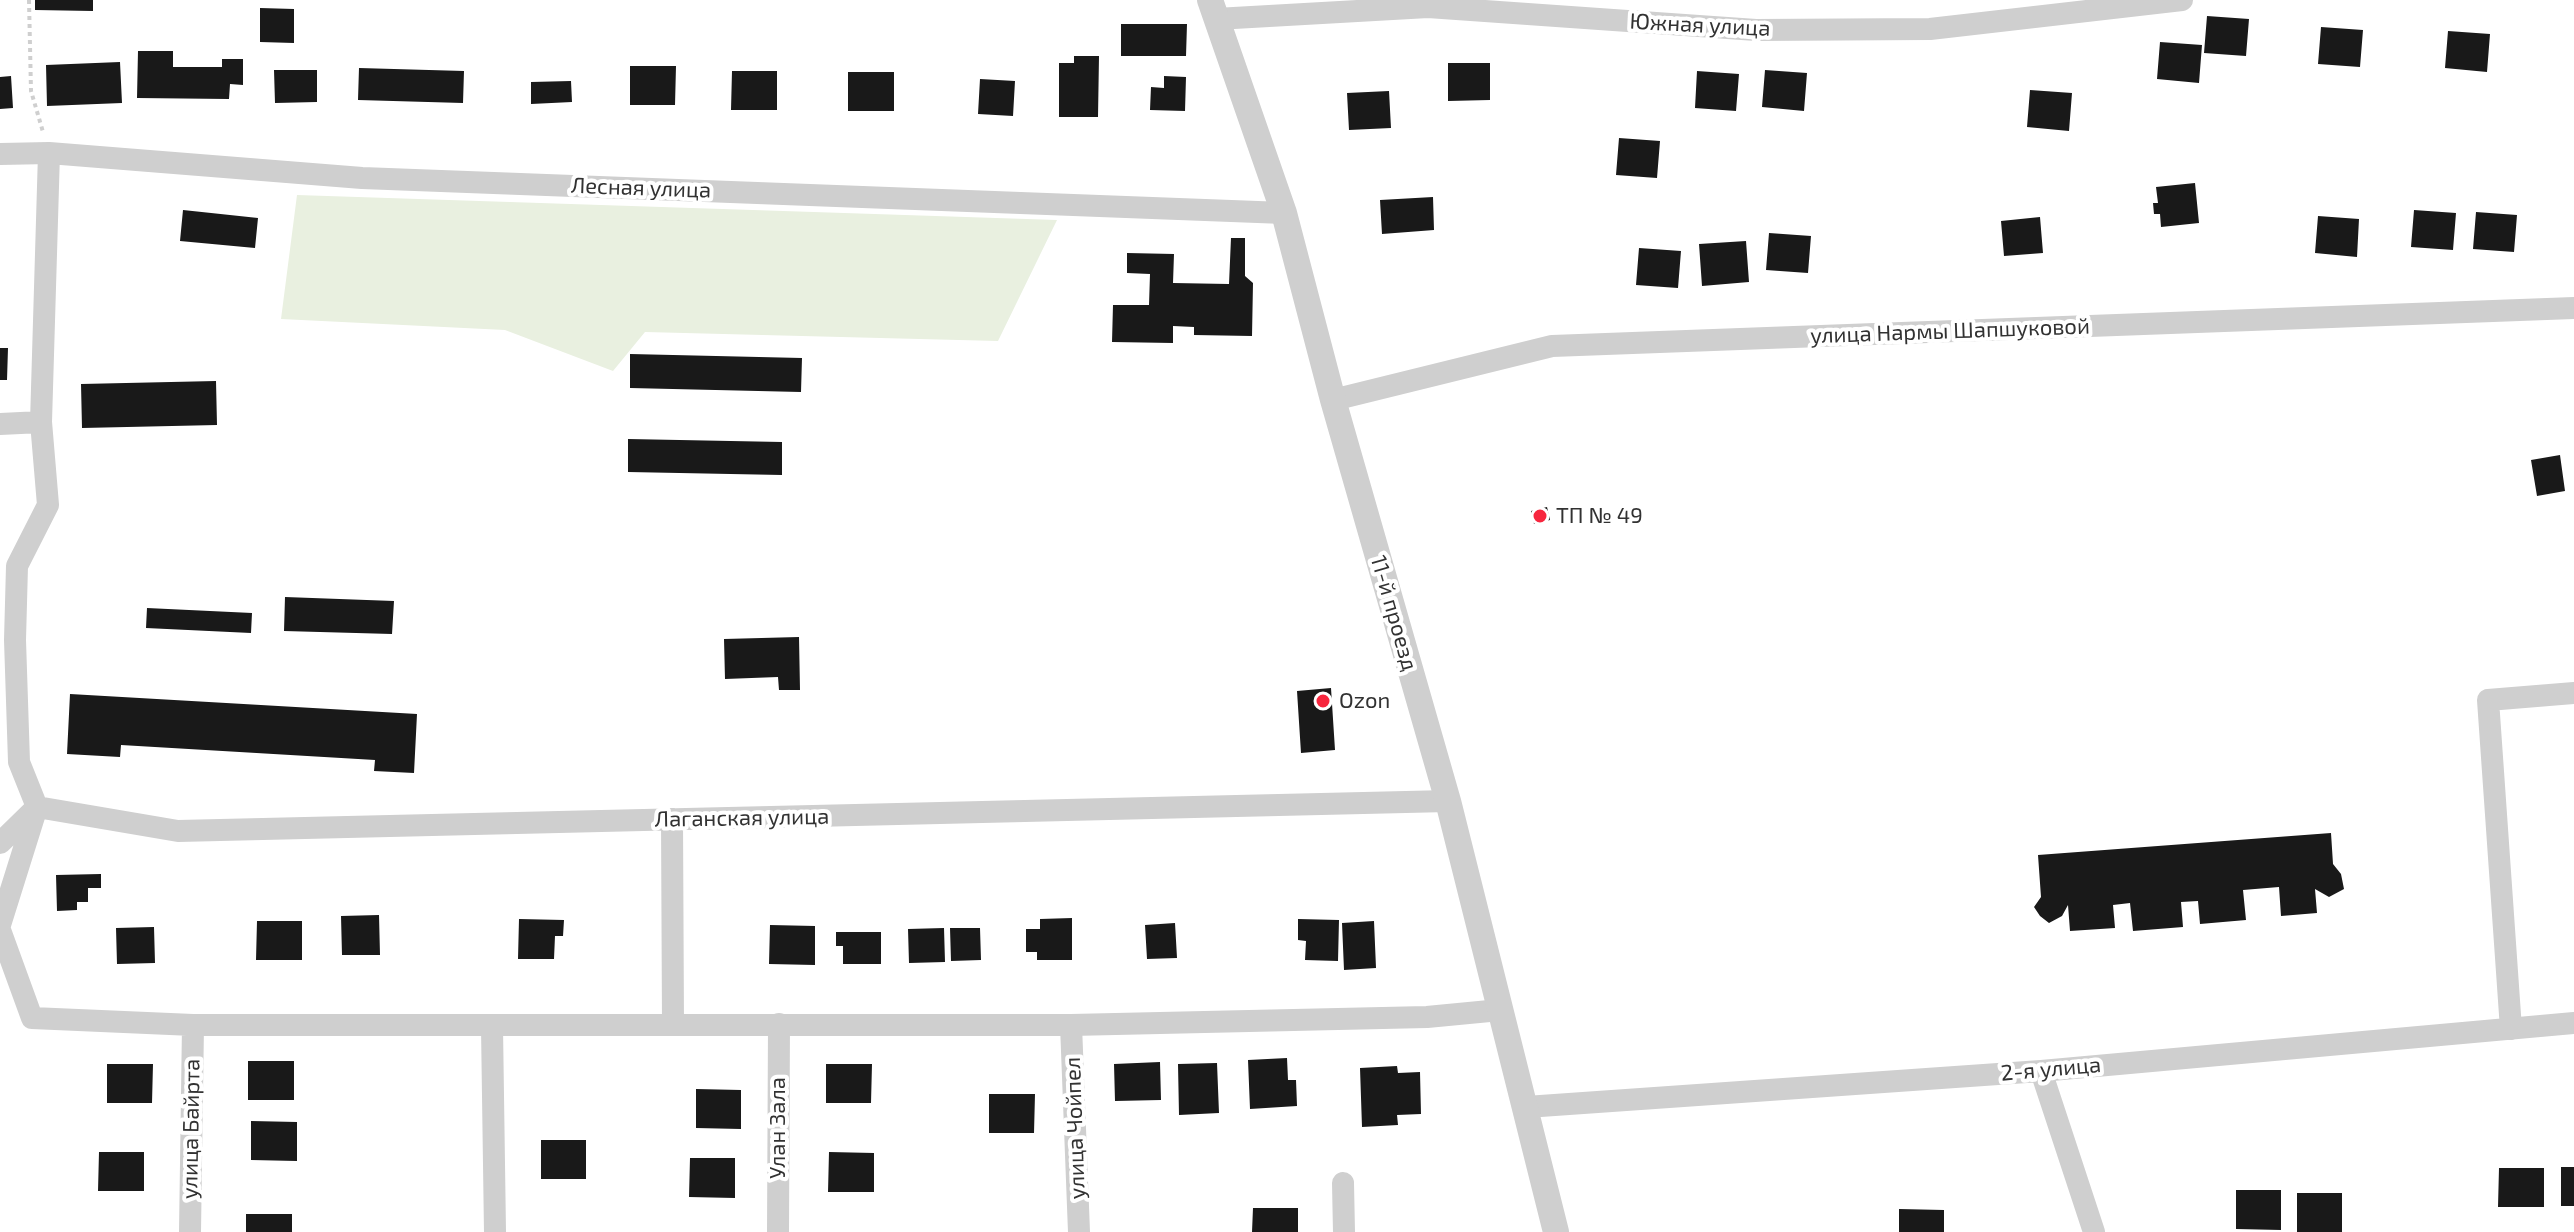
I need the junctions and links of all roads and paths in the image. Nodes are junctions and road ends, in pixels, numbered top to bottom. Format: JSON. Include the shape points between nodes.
{"nodes":[{"id":1,"x":29,"y":0,"type":"edge"},
{"id":2,"x":2182,"y":0,"type":"edge"},
{"id":3,"x":1213,"y":9,"type":"edge"},
{"id":4,"x":49,"y":153,"type":"junction"},
{"id":5,"x":0,"y":154,"type":"edge"},
{"id":6,"x":1284,"y":213,"type":"junction"},
{"id":7,"x":2574,"y":308,"type":"edge"},
{"id":8,"x":1333,"y":400,"type":"junction"},
{"id":9,"x":41,"y":422,"type":"junction"},
{"id":10,"x":0,"y":424,"type":"edge"},
{"id":11,"x":8,"y":640,"type":"edge"},
{"id":12,"x":2574,"y":693,"type":"edge"},
{"id":13,"x":1448,"y":801,"type":"junction"},
{"id":14,"x":37,"y":807,"type":"junction"},
{"id":15,"x":672,"y":819,"type":"junction"},
{"id":16,"x":0,"y":843,"type":"edge"},
{"id":17,"x":0,"y":927,"type":"edge"},
{"id":18,"x":1500,"y":1010,"type":"junction"},
{"id":19,"x":2574,"y":1023,"type":"edge"},
{"id":20,"x":779,"y":1024,"type":"junction"},
{"id":21,"x":193,"y":1025,"type":"junction"},
{"id":22,"x":673,"y":1025,"type":"junction"},
{"id":23,"x":1071,"y":1025,"type":"junction"},
{"id":24,"x":492,"y":1027,"type":"junction"},
{"id":25,"x":2511,"y":1029,"type":"junction"},
{"id":26,"x":2041,"y":1071,"type":"junction"},
{"id":27,"x":1526,"y":1107,"type":"junction"},
{"id":28,"x":1343,"y":1183,"type":"dead end"},
{"id":29,"x":190,"y":1232,"type":"edge"},
{"id":30,"x":495,"y":1232,"type":"edge"},
{"id":31,"x":778,"y":1232,"type":"edge"},
{"id":32,"x":1079,"y":1232,"type":"edge"},
{"id":33,"x":1344,"y":1232,"type":"edge"},
{"id":34,"x":1556,"y":1232,"type":"edge"},
{"id":35,"x":2094,"y":1232,"type":"edge"}],
"edges":[{"from":1,"to":4,"type":"path","via":[[31,91]]},
{"from":2,"to":3,"type":"street","name":"Южная улица","via":[[1930,29],[1756,30],[1428,7]]},
{"from":3,"to":6,"type":"street","name":"11-й проезд"},
{"from":4,"to":5,"type":"street","name":"Лесная улица"},
{"from":4,"to":6,"type":"street","name":"Лесная улица","via":[[362,178]]},
{"from":4,"to":9,"type":"street"},
{"from":6,"to":8,"type":"street","name":"11-й проезд"},
{"from":7,"to":8,"type":"street","name":"улица Нармы Шапшуковой","via":[[1552,346]]},
{"from":8,"to":13,"type":"street","name":"11-й проезд"},
{"from":9,"to":10,"type":"street"},
{"from":9,"to":11,"type":"street","via":[[48,505],[17,566]]},
{"from":11,"to":14,"type":"street","via":[[19,762]]},
{"from":12,"to":25,"type":"street","via":[[2488,700]]},
{"from":13,"to":15,"type":"street","name":"Лаганская улица"},
{"from":13,"to":18,"type":"street","name":"11-й проезд"},
{"from":14,"to":15,"type":"street","name":"Лаганская улица","via":[[178,831]]},
{"from":14,"to":16,"type":"street"},
{"from":14,"to":17,"type":"street"},
{"from":15,"to":22,"type":"street"},
{"from":17,"to":21,"type":"street","via":[[32,1018]]},
{"from":18,"to":23,"type":"street","via":[[1427,1017]]},
{"from":18,"to":27,"type":"street","name":"11-й проезд"},
{"from":19,"to":25,"type":"street","name":"2-я улица"},
{"from":20,"to":22,"type":"street"},
{"from":20,"to":23,"type":"street"},
{"from":20,"to":31,"type":"street","name":"Улан Зала"},
{"from":21,"to":24,"type":"street"},
{"from":21,"to":29,"type":"street","name":"улица Байрта"},
{"from":22,"to":24,"type":"street"},
{"from":23,"to":32,"type":"street","name":"улица Чойпел"},
{"from":24,"to":30,"type":"street"},
{"from":25,"to":26,"type":"street","name":"2-я улица"},
{"from":26,"to":27,"type":"street","name":"2-я улица"},
{"from":26,"to":35,"type":"street"},
{"from":27,"to":34,"type":"street","name":"11-й проезд"},
{"from":28,"to":33,"type":"street"}]}
